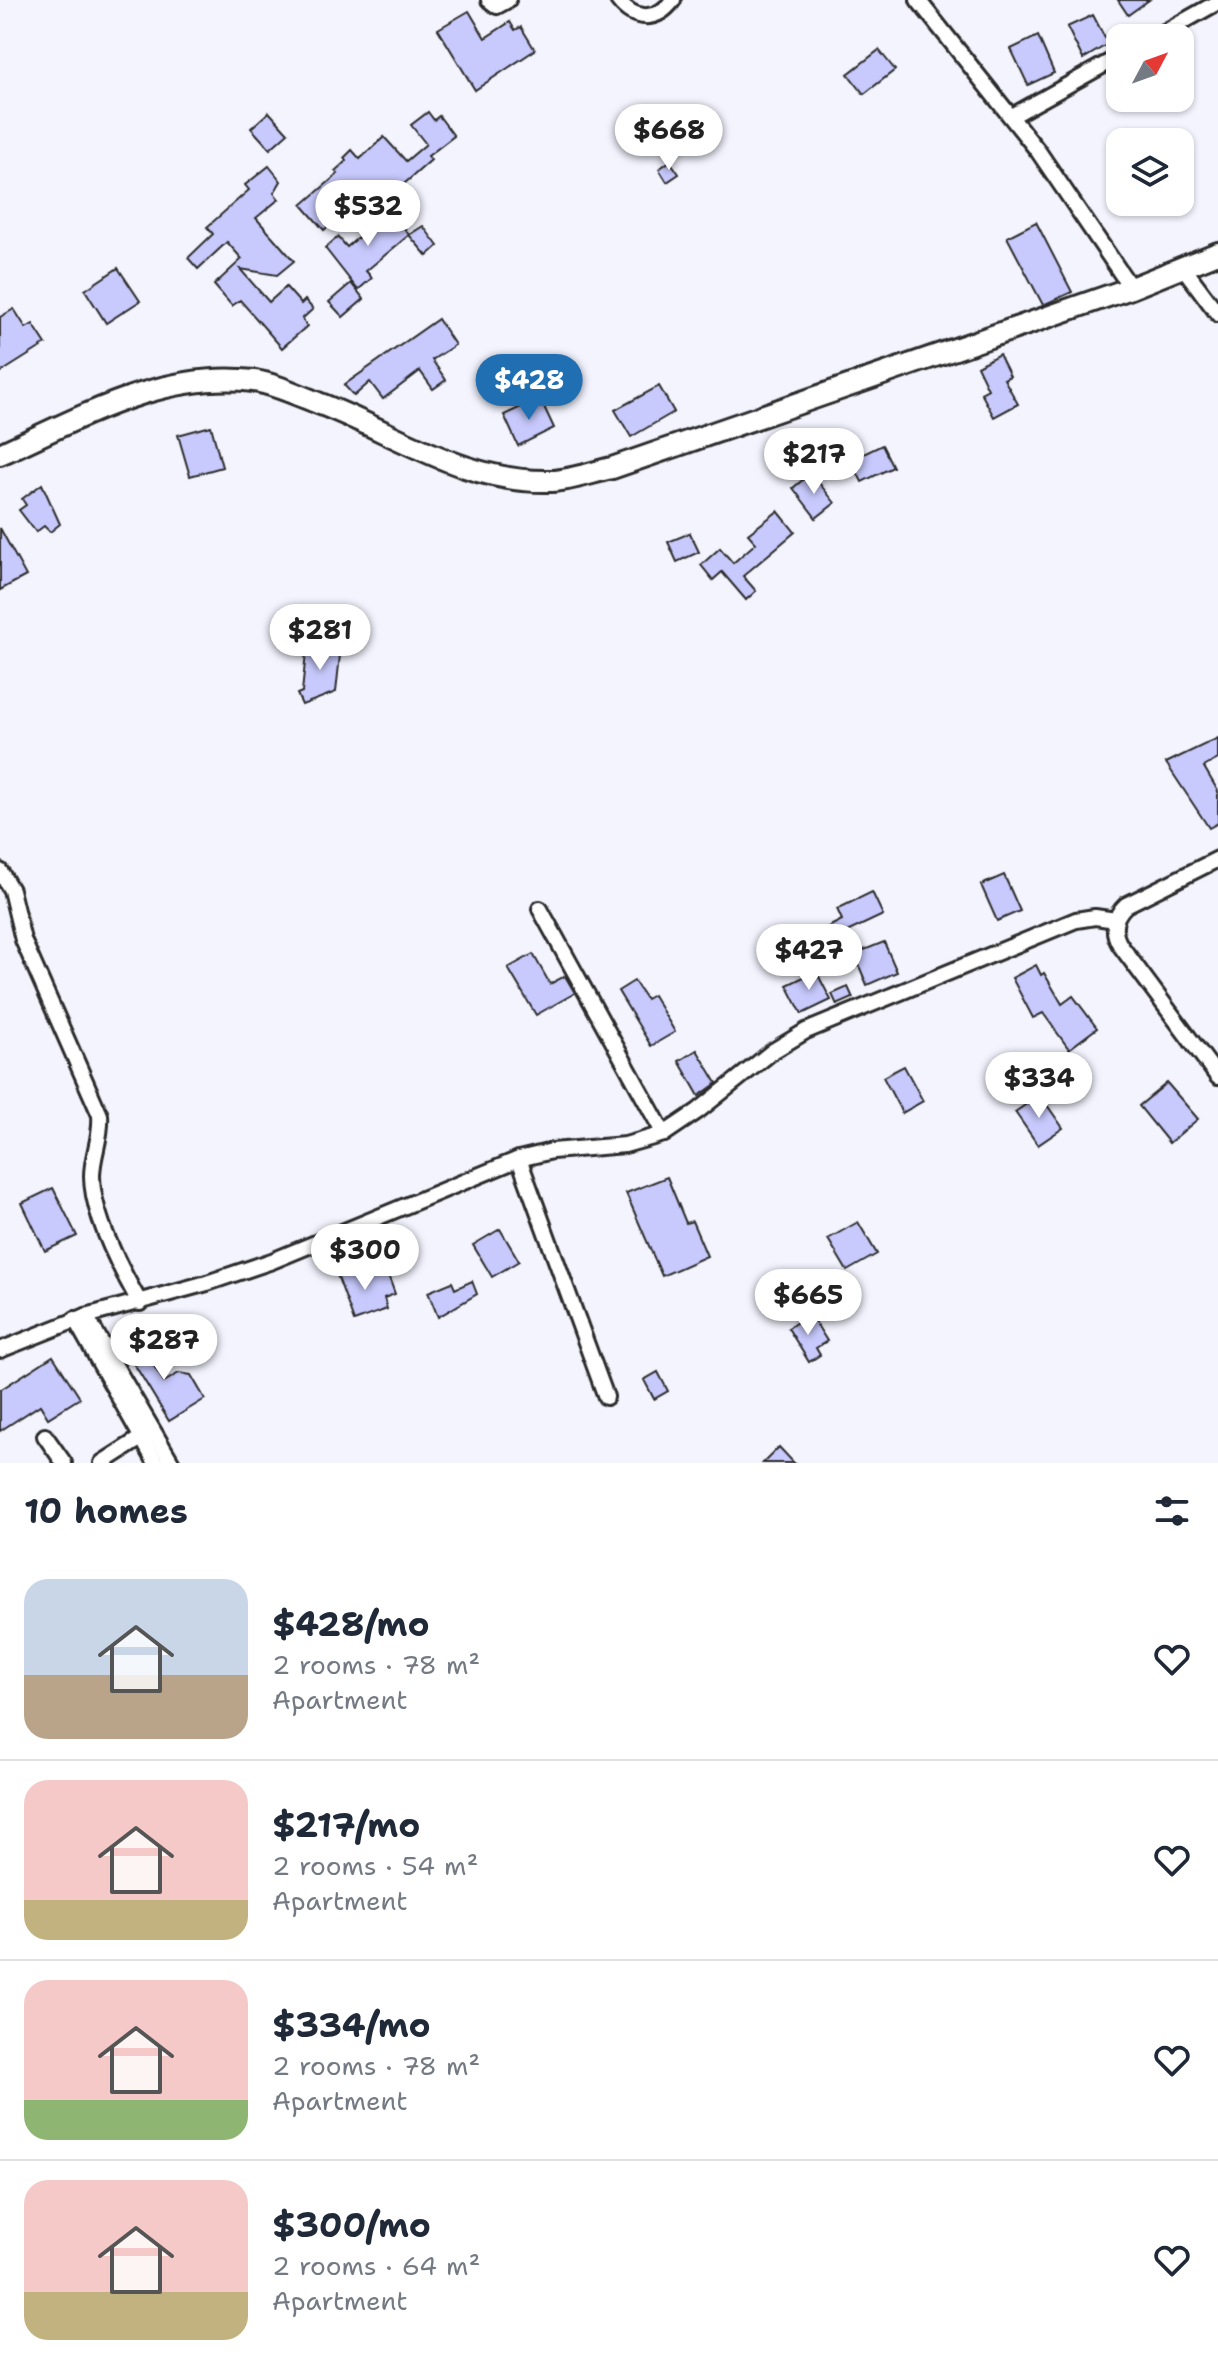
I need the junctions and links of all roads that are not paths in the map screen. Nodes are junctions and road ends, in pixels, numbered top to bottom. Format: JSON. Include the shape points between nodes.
{"nodes":[{"id":1,"x":489,"y":0,"type":"edge"},
{"id":2,"x":508,"y":0,"type":"edge"},
{"id":3,"x":618,"y":0,"type":"edge"},
{"id":4,"x":673,"y":0,"type":"edge"},
{"id":5,"x":918,"y":0,"type":"edge"},
{"id":6,"x":1218,"y":2,"type":"edge"},
{"id":7,"x":1179,"y":24,"type":"edge"},
{"id":8,"x":1106,"y":64,"type":"edge"},
{"id":9,"x":1012,"y":116,"type":"junction"},
{"id":10,"x":1218,"y":253,"type":"edge"},
{"id":11,"x":1183,"y":267,"type":"junction"},
{"id":12,"x":1131,"y":288,"type":"junction"},
{"id":13,"x":1218,"y":314,"type":"edge"},
{"id":14,"x":0,"y":454,"type":"edge"},
{"id":15,"x":1218,"y":859,"type":"edge"},
{"id":16,"x":0,"y":871,"type":"edge"},
{"id":17,"x":540,"y":909,"type":"dead end"},
{"id":18,"x":1116,"y":920,"type":"junction"},
{"id":19,"x":1218,"y":1077,"type":"edge"},
{"id":20,"x":664,"y":1134,"type":"junction"},
{"id":21,"x":519,"y":1159,"type":"junction"},
{"id":22,"x":140,"y":1303,"type":"junction"},
{"id":23,"x":80,"y":1318,"type":"junction"},
{"id":24,"x":0,"y":1350,"type":"edge"},
{"id":25,"x":606,"y":1397,"type":"dead end"},
{"id":26,"x":45,"y":1436,"type":"dead end"},
{"id":27,"x":141,"y":1438,"type":"junction"},
{"id":28,"x":64,"y":1463,"type":"edge"},
{"id":29,"x":102,"y":1463,"type":"edge"},
{"id":30,"x":156,"y":1463,"type":"edge"},
{"id":31,"x":172,"y":1463,"type":"edge"}],
"edges":[{"from":1,"to":2,"type":"street","via":[[497,6]]},
{"from":3,"to":4,"type":"street","via":[[643,17],[657,15]]},
{"from":5,"to":9,"type":"street"},
{"from":6,"to":7,"type":"street"},
{"from":8,"to":9,"type":"street"},
{"from":9,"to":12,"type":"street"},
{"from":10,"to":11,"type":"street"},
{"from":11,"to":12,"type":"street"},
{"from":11,"to":13,"type":"street"},
{"from":12,"to":14,"type":"street","via":[[612,468],[554,481],[490,475],[443,460],[347,414],[257,381],[190,382],[154,390]]},
{"from":15,"to":18,"type":"street","via":[[1126,905]]},
{"from":16,"to":22,"type":"street","via":[[11,890],[23,940],[100,1115],[102,1137],[92,1175],[96,1201]]},
{"from":17,"to":20,"type":"street"},
{"from":18,"to":19,"type":"street","via":[[1120,945]]},
{"from":18,"to":20,"type":"street","via":[[1076,920],[823,1022],[773,1051]]},
{"from":20,"to":21,"type":"street","via":[[625,1145]]},
{"from":21,"to":22,"type":"street","via":[[284,1256]]},
{"from":21,"to":25,"type":"street"},
{"from":22,"to":23,"type":"street"},
{"from":23,"to":24,"type":"street"},
{"from":23,"to":27,"type":"street"},
{"from":23,"to":31,"type":"street"},
{"from":26,"to":28,"type":"street"},
{"from":27,"to":29,"type":"street"},
{"from":27,"to":30,"type":"street"}]}
